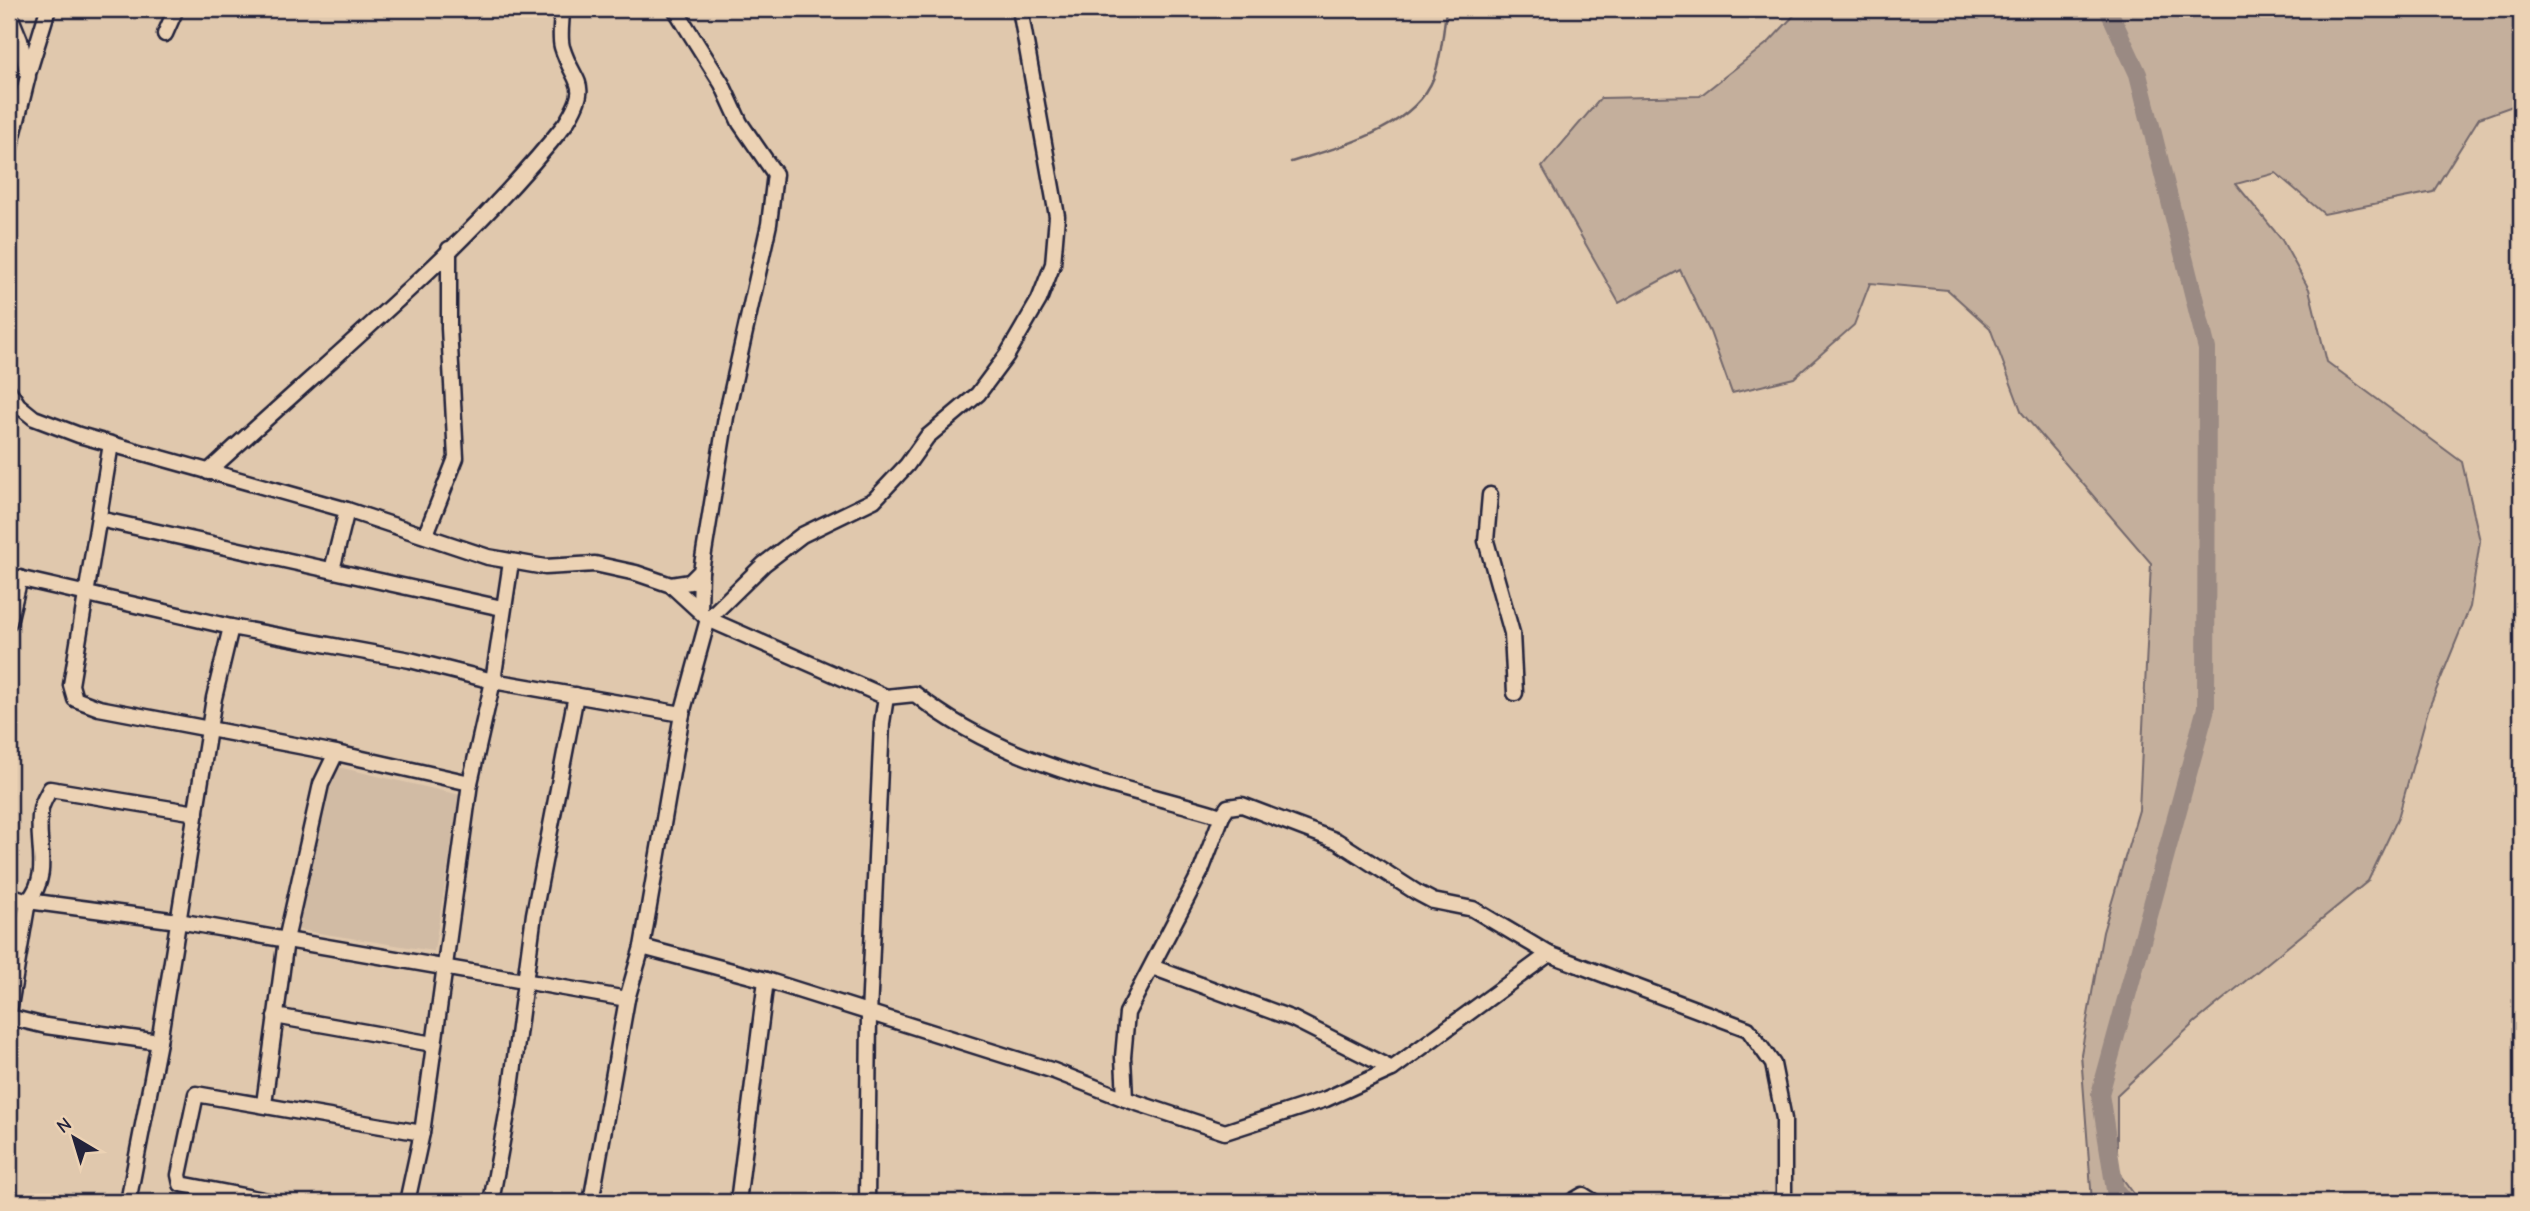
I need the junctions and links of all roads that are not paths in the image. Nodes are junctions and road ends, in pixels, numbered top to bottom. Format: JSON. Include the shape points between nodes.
{"nodes":[{"id":1,"x":48,"y":9,"type":"edge"},
{"id":2,"x":176,"y":9,"type":"edge"},
{"id":3,"x":562,"y":9,"type":"edge"},
{"id":4,"x":675,"y":9,"type":"edge"},
{"id":5,"x":1020,"y":9,"type":"edge"},
{"id":6,"x":9,"y":13,"type":"edge"},
{"id":7,"x":165,"y":34,"type":"dead end"},
{"id":8,"x":28,"y":76,"type":"junction"},
{"id":9,"x":9,"y":152,"type":"edge"},
{"id":10,"x":449,"y":249,"type":"junction"},
{"id":11,"x":9,"y":391,"type":"edge"},
{"id":12,"x":13,"y":406,"type":"edge"},
{"id":13,"x":111,"y":444,"type":"junction"},
{"id":14,"x":208,"y":472,"type":"junction"},
{"id":15,"x":1490,"y":495,"type":"dead end"},
{"id":16,"x":347,"y":510,"type":"junction"},
{"id":17,"x":99,"y":519,"type":"junction"},
{"id":18,"x":426,"y":534,"type":"junction"},
{"id":19,"x":510,"y":562,"type":"junction"},
{"id":20,"x":331,"y":570,"type":"junction"},
{"id":21,"x":701,"y":571,"type":"junction"},
{"id":22,"x":15,"y":577,"type":"edge"},
{"id":23,"x":671,"y":585,"type":"junction"},
{"id":24,"x":87,"y":596,"type":"junction"},
{"id":25,"x":502,"y":608,"type":"junction"},
{"id":26,"x":704,"y":614,"type":"junction"},
{"id":27,"x":9,"y":622,"type":"edge"},
{"id":28,"x":232,"y":627,"type":"junction"},
{"id":29,"x":493,"y":681,"type":"junction"},
{"id":30,"x":1515,"y":693,"type":"dead end"},
{"id":31,"x":576,"y":695,"type":"junction"},
{"id":32,"x":886,"y":697,"type":"junction"},
{"id":33,"x":682,"y":714,"type":"junction"},
{"id":34,"x":210,"y":730,"type":"junction"},
{"id":35,"x":336,"y":753,"type":"junction"},
{"id":36,"x":470,"y":783,"type":"junction"},
{"id":37,"x":196,"y":813,"type":"junction"},
{"id":38,"x":1223,"y":816,"type":"junction"},
{"id":39,"x":9,"y":895,"type":"edge"},
{"id":40,"x":28,"y":901,"type":"junction"},
{"id":41,"x":178,"y":921,"type":"junction"},
{"id":42,"x":286,"y":940,"type":"junction"},
{"id":43,"x":642,"y":947,"type":"junction"},
{"id":44,"x":1549,"y":954,"type":"junction"},
{"id":45,"x":446,"y":967,"type":"junction"},
{"id":46,"x":1152,"y":967,"type":"junction"},
{"id":47,"x":524,"y":981,"type":"junction"},
{"id":48,"x":766,"y":981,"type":"junction"},
{"id":49,"x":627,"y":999,"type":"junction"},
{"id":50,"x":9,"y":1014,"type":"edge"},
{"id":51,"x":869,"y":1015,"type":"junction"},
{"id":52,"x":275,"y":1016,"type":"junction"},
{"id":53,"x":159,"y":1042,"type":"junction"},
{"id":54,"x":433,"y":1044,"type":"junction"},
{"id":55,"x":1392,"y":1069,"type":"junction"},
{"id":56,"x":1125,"y":1099,"type":"junction"},
{"id":57,"x":264,"y":1104,"type":"junction"},
{"id":58,"x":422,"y":1133,"type":"junction"},
{"id":59,"x":128,"y":1202,"type":"edge"},
{"id":60,"x":273,"y":1202,"type":"edge"},
{"id":61,"x":407,"y":1202,"type":"edge"},
{"id":62,"x":491,"y":1202,"type":"edge"},
{"id":63,"x":591,"y":1202,"type":"edge"},
{"id":64,"x":738,"y":1202,"type":"edge"},
{"id":65,"x":867,"y":1202,"type":"edge"},
{"id":66,"x":1572,"y":1202,"type":"edge"},
{"id":67,"x":1594,"y":1202,"type":"edge"},
{"id":68,"x":1784,"y":1202,"type":"edge"}],
"edges":[{"from":1,"to":8,"type":"street"},
{"from":2,"to":7,"type":"street"},
{"from":3,"to":10,"type":"street","via":[[562,45],[579,85],[580,100],[556,136]]},
{"from":4,"to":21,"type":"street","via":[[775,174],[769,224],[726,417]]},
{"from":5,"to":26,"type":"street","via":[[1057,216],[1053,264],[1039,300],[992,378],[927,437],[874,500],[802,535]]},
{"from":6,"to":8,"type":"street"},
{"from":8,"to":9,"type":"street"},
{"from":10,"to":14,"type":"street","via":[[396,303]]},
{"from":10,"to":18,"type":"street","via":[[456,458]]},
{"from":11,"to":12,"type":"street"},
{"from":12,"to":13,"type":"street","via":[[34,418]]},
{"from":13,"to":14,"type":"street"},
{"from":13,"to":17,"type":"street"},
{"from":14,"to":16,"type":"street"},
{"from":15,"to":30,"type":"street","via":[[1486,541],[1512,634]]},
{"from":16,"to":18,"type":"street"},
{"from":16,"to":20,"type":"street"},
{"from":17,"to":20,"type":"street"},
{"from":17,"to":24,"type":"street"},
{"from":18,"to":19,"type":"street"},
{"from":19,"to":23,"type":"street","via":[[545,567],[596,564]]},
{"from":19,"to":25,"type":"street"},
{"from":20,"to":25,"type":"street"},
{"from":21,"to":23,"type":"street","via":[[690,582]]},
{"from":21,"to":26,"type":"street"},
{"from":22,"to":24,"type":"street"},
{"from":22,"to":27,"type":"street"},
{"from":23,"to":26,"type":"street"},
{"from":24,"to":28,"type":"street"},
{"from":24,"to":34,"type":"street","via":[[71,685],[75,699]]},
{"from":25,"to":29,"type":"street"},
{"from":26,"to":32,"type":"street"},
{"from":26,"to":33,"type":"street"},
{"from":28,"to":29,"type":"street","via":[[410,660]]},
{"from":28,"to":34,"type":"street"},
{"from":29,"to":31,"type":"street"},
{"from":29,"to":36,"type":"street"},
{"from":31,"to":33,"type":"street"},
{"from":31,"to":47,"type":"street"},
{"from":32,"to":38,"type":"street","via":[[915,694],[935,710],[1027,760],[1075,777]]},
{"from":32,"to":51,"type":"street"},
{"from":33,"to":43,"type":"street"},
{"from":34,"to":35,"type":"street"},
{"from":34,"to":37,"type":"street"},
{"from":35,"to":36,"type":"street"},
{"from":35,"to":42,"type":"street","via":[[321,784]]},
{"from":36,"to":45,"type":"street"},
{"from":37,"to":40,"type":"street","via":[[50,789],[40,810],[39,889]]},
{"from":37,"to":41,"type":"street"},
{"from":38,"to":44,"type":"street","via":[[1228,807],[1242,805],[1337,841],[1416,892],[1433,901],[1473,909]]},
{"from":38,"to":46,"type":"street"},
{"from":39,"to":40,"type":"street"},
{"from":40,"to":41,"type":"street"},
{"from":40,"to":50,"type":"street"},
{"from":41,"to":42,"type":"street"},
{"from":41,"to":53,"type":"street"},
{"from":42,"to":45,"type":"street"},
{"from":42,"to":52,"type":"street"},
{"from":43,"to":48,"type":"street"},
{"from":43,"to":49,"type":"street"},
{"from":44,"to":55,"type":"street"},
{"from":44,"to":68,"type":"street","via":[[1748,1029],[1773,1065],[1784,1119]]},
{"from":45,"to":47,"type":"street"},
{"from":45,"to":54,"type":"street"},
{"from":46,"to":55,"type":"street","via":[[1293,1019]]},
{"from":46,"to":56,"type":"street","via":[[1127,1013]]},
{"from":47,"to":49,"type":"street"},
{"from":47,"to":62,"type":"street"},
{"from":48,"to":51,"type":"street"},
{"from":48,"to":64,"type":"street"},
{"from":49,"to":63,"type":"street"},
{"from":50,"to":53,"type":"street","via":[[46,1026]]},
{"from":51,"to":56,"type":"street","via":[[1054,1071]]},
{"from":51,"to":65,"type":"street"},
{"from":52,"to":54,"type":"street"},
{"from":52,"to":57,"type":"street"},
{"from":53,"to":59,"type":"street"},
{"from":54,"to":58,"type":"street"},
{"from":55,"to":56,"type":"street","via":[[1326,1099],[1225,1132]]},
{"from":57,"to":58,"type":"street"},
{"from":57,"to":60,"type":"street","via":[[196,1094],[179,1175],[181,1184]]},
{"from":58,"to":61,"type":"street"},
{"from":66,"to":67,"type":"street","via":[[1583,1195]]}]}
